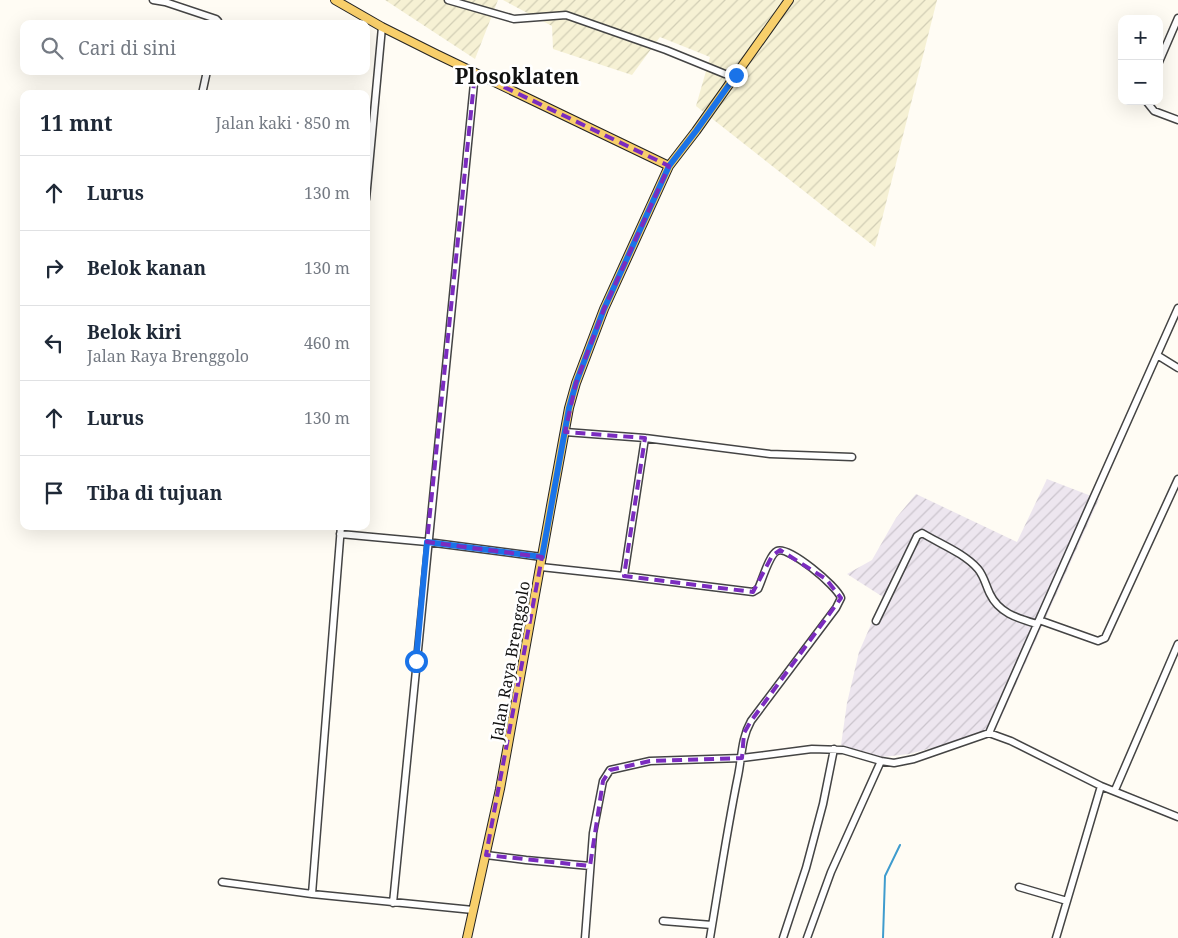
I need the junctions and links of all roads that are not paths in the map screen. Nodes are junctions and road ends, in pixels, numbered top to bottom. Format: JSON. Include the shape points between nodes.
{"nodes":[{"id":1,"x":153,"y":0,"type":"edge"},
{"id":2,"x":335,"y":0,"type":"edge"},
{"id":3,"x":448,"y":0,"type":"edge"},
{"id":4,"x":789,"y":0,"type":"edge"},
{"id":5,"x":166,"y":1,"type":"edge"},
{"id":6,"x":1178,"y":18,"type":"edge"},
{"id":7,"x":217,"y":20,"type":"edge"},
{"id":8,"x":370,"y":20,"type":"edge"},
{"id":9,"x":370,"y":20,"type":"edge"},
{"id":10,"x":382,"y":27,"type":"junction"},
{"id":11,"x":1160,"y":60,"type":"edge"},
{"id":12,"x":474,"y":73,"type":"junction"},
{"id":13,"x":206,"y":75,"type":"edge"},
{"id":14,"x":736,"y":75,"type":"junction"},
{"id":15,"x":203,"y":90,"type":"edge"},
{"id":16,"x":1149,"y":105,"type":"edge"},
{"id":17,"x":1178,"y":120,"type":"edge"},
{"id":18,"x":370,"y":156,"type":"edge"},
{"id":19,"x":669,"y":166,"type":"junction"},
{"id":20,"x":1178,"y":308,"type":"edge"},
{"id":21,"x":1157,"y":355,"type":"junction"},
{"id":22,"x":1178,"y":368,"type":"edge"},
{"id":23,"x":565,"y":432,"type":"junction"},
{"id":24,"x":645,"y":438,"type":"junction"},
{"id":25,"x":852,"y":457,"type":"dead end"},
{"id":26,"x":1178,"y":479,"type":"edge"},
{"id":27,"x":340,"y":530,"type":"edge"},
{"id":28,"x":340,"y":534,"type":"junction"},
{"id":29,"x":427,"y":542,"type":"junction"},
{"id":30,"x":542,"y":557,"type":"junction"},
{"id":31,"x":541,"y":567,"type":"junction"},
{"id":32,"x":624,"y":576,"type":"junction"},
{"id":33,"x":876,"y":621,"type":"dead end"},
{"id":34,"x":1038,"y":622,"type":"junction"},
{"id":35,"x":1178,"y":644,"type":"edge"},
{"id":36,"x":989,"y":733,"type":"junction"},
{"id":37,"x":834,"y":749,"type":"junction"},
{"id":38,"x":742,"y":758,"type":"junction"},
{"id":39,"x":881,"y":761,"type":"junction"},
{"id":40,"x":1102,"y":786,"type":"junction"},
{"id":41,"x":1115,"y":790,"type":"junction"},
{"id":42,"x":1178,"y":817,"type":"edge"},
{"id":43,"x":486,"y":854,"type":"junction"},
{"id":44,"x":590,"y":866,"type":"junction"},
{"id":45,"x":222,"y":882,"type":"dead end"},
{"id":46,"x":1019,"y":887,"type":"dead end"},
{"id":47,"x":312,"y":894,"type":"junction"},
{"id":48,"x":1067,"y":901,"type":"junction"},
{"id":49,"x":392,"y":903,"type":"junction"},
{"id":50,"x":473,"y":910,"type":"junction"},
{"id":51,"x":664,"y":921,"type":"dead end"},
{"id":52,"x":712,"y":925,"type":"junction"},
{"id":53,"x":467,"y":938,"type":"edge"},
{"id":54,"x":585,"y":938,"type":"edge"},
{"id":55,"x":710,"y":938,"type":"edge"},
{"id":56,"x":784,"y":938,"type":"edge"},
{"id":57,"x":807,"y":938,"type":"edge"},
{"id":58,"x":1056,"y":938,"type":"edge"}],
"edges":[{"from":1,"to":5,"type":"street"},
{"from":2,"to":9,"type":"main road"},
{"from":3,"to":14,"type":"street","via":[[514,19],[566,15],[725,74]]},
{"from":4,"to":14,"type":"main road","name":"Jalan Raya Brenggolo"},
{"from":5,"to":7,"type":"street"},
{"from":6,"to":11,"type":"street"},
{"from":8,"to":10,"type":"main road"},
{"from":10,"to":12,"type":"main road"},
{"from":10,"to":18,"type":"street"},
{"from":12,"to":19,"type":"main road"},
{"from":12,"to":29,"type":"street"},
{"from":13,"to":15,"type":"street"},
{"from":14,"to":19,"type":"main road","name":"Jalan Raya Brenggolo"},
{"from":16,"to":17,"type":"street","via":[[1154,111]]},
{"from":19,"to":23,"type":"main road","name":"Jalan Raya Brenggolo","via":[[604,309],[576,383]]},
{"from":20,"to":21,"type":"street"},
{"from":21,"to":22,"type":"street"},
{"from":21,"to":34,"type":"street"},
{"from":23,"to":24,"type":"street"},
{"from":23,"to":30,"type":"main road","name":"Jalan Raya Brenggolo"},
{"from":24,"to":25,"type":"street","via":[[770,454]]},
{"from":24,"to":32,"type":"street"},
{"from":26,"to":34,"type":"street","via":[[1105,638],[1098,641]]},
{"from":27,"to":28,"type":"street"},
{"from":28,"to":29,"type":"street"},
{"from":28,"to":47,"type":"street"},
{"from":29,"to":30,"type":"street"},
{"from":29,"to":49,"type":"street"},
{"from":30,"to":31,"type":"main road","name":"Jalan Raya Brenggolo"},
{"from":31,"to":32,"type":"street"},
{"from":31,"to":43,"type":"main road","name":"Jalan Raya Brenggolo"},
{"from":32,"to":38,"type":"street","via":[[753,592],[758,589],[772,556],[780,550],[810,566],[839,592],[841,598],[836,608],[751,721],[744,733]]},
{"from":33,"to":34,"type":"street","via":[[917,536],[922,533],[971,562],[980,571],[999,608],[1016,618]]},
{"from":34,"to":36,"type":"street"},
{"from":35,"to":41,"type":"street"},
{"from":36,"to":39,"type":"street","via":[[904,761]]},
{"from":36,"to":40,"type":"street"},
{"from":37,"to":38,"type":"street"},
{"from":37,"to":39,"type":"street"},
{"from":37,"to":56,"type":"street","via":[[823,804]]},
{"from":38,"to":44,"type":"street","via":[[650,761],[610,770],[603,782]]},
{"from":38,"to":52,"type":"street"},
{"from":39,"to":57,"type":"street","via":[[831,872]]},
{"from":40,"to":41,"type":"street"},
{"from":40,"to":48,"type":"street"},
{"from":41,"to":42,"type":"street"},
{"from":43,"to":44,"type":"street"},
{"from":43,"to":50,"type":"main road","name":"Jalan Raya Brenggolo"},
{"from":44,"to":54,"type":"street"},
{"from":45,"to":47,"type":"street"},
{"from":46,"to":48,"type":"street"},
{"from":47,"to":49,"type":"street"},
{"from":48,"to":58,"type":"street"},
{"from":49,"to":50,"type":"street"},
{"from":50,"to":53,"type":"main road","name":"Jalan Raya Brenggolo"},
{"from":51,"to":52,"type":"street"},
{"from":52,"to":55,"type":"street"}]}
